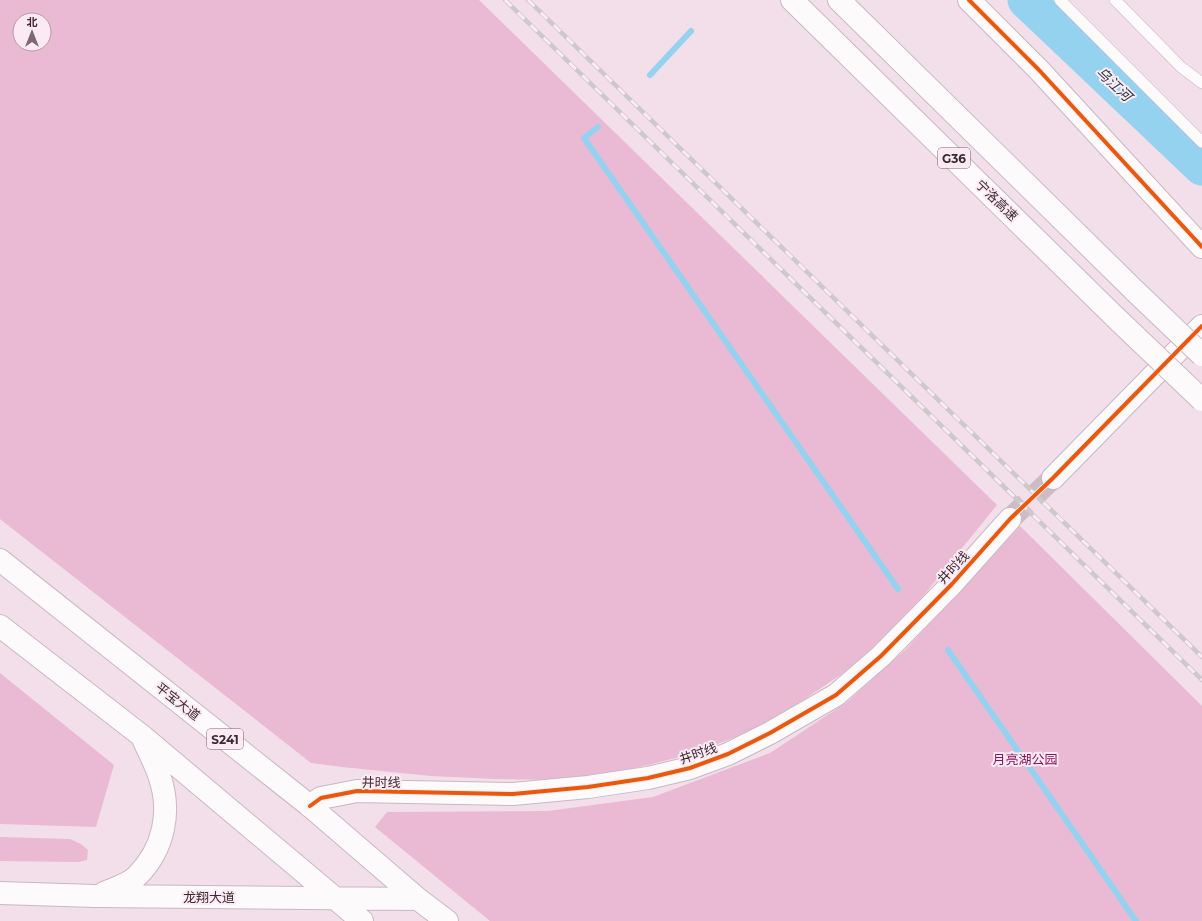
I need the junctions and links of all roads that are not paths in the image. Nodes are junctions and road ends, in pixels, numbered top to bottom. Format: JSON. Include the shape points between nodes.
{"nodes":[{"id":1,"x":792,"y":0,"type":"edge"},
{"id":2,"x":839,"y":0,"type":"edge"},
{"id":3,"x":969,"y":0,"type":"edge"},
{"id":4,"x":1060,"y":0,"type":"edge"},
{"id":5,"x":1115,"y":0,"type":"edge"},
{"id":6,"x":1202,"y":83,"type":"edge"},
{"id":7,"x":1202,"y":142,"type":"edge"},
{"id":8,"x":1202,"y":247,"type":"edge"},
{"id":9,"x":1202,"y":326,"type":"edge"},
{"id":10,"x":1202,"y":355,"type":"edge"},
{"id":11,"x":1202,"y":400,"type":"edge"},
{"id":12,"x":1053,"y":478,"type":"tunnel mouth"},
{"id":13,"x":1010,"y":519,"type":"tunnel mouth"},
{"id":14,"x":0,"y":560,"type":"edge"},
{"id":15,"x":0,"y":626,"type":"edge"},
{"id":16,"x":142,"y":736,"type":"junction"},
{"id":17,"x":310,"y":806,"type":"junction"},
{"id":18,"x":0,"y":894,"type":"edge"},
{"id":19,"x":95,"y":896,"type":"junction"},
{"id":20,"x":335,"y":898,"type":"junction"},
{"id":21,"x":418,"y":899,"type":"junction"},
{"id":22,"x":362,"y":921,"type":"edge"},
{"id":23,"x":447,"y":921,"type":"edge"}],
"edges":[{"from":1,"to":11,"type":"main road","name":"宁洛高速","number":"G36","bridge":true},
{"from":2,"to":10,"type":"main road","number":"G36","bridge":true},
{"from":3,"to":8,"type":"main road","via":[[1039,70]]},
{"from":4,"to":7,"type":"lane"},
{"from":5,"to":6,"type":"lane","via":[[1181,67]]},
{"from":9,"to":12,"type":"main road"},
{"from":13,"to":17,"type":"main road","name":"井时线","via":[[952,584],[881,656],[836,695],[728,754],[690,768],[648,778],[588,787],[513,794],[357,791],[321,798]]},
{"from":14,"to":17,"type":"main road","name":"平宝大道","number":"S241"},
{"from":15,"to":16,"type":"main road"},
{"from":16,"to":19,"type":"main road","via":[[159,775],[164,796],[166,817],[159,843],[136,877],[126,884]]},
{"from":16,"to":20,"type":"main road"},
{"from":17,"to":21,"type":"main road","name":"平宝大道","number":"S241"},
{"from":18,"to":19,"type":"main road","name":"龙翔大道"},
{"from":19,"to":20,"type":"main road","name":"龙翔大道"},
{"from":20,"to":21,"type":"main road","name":"龙翔大道"},
{"from":20,"to":22,"type":"main road"},
{"from":21,"to":23,"type":"main road","name":"平宝大道","number":"S241"}]}
